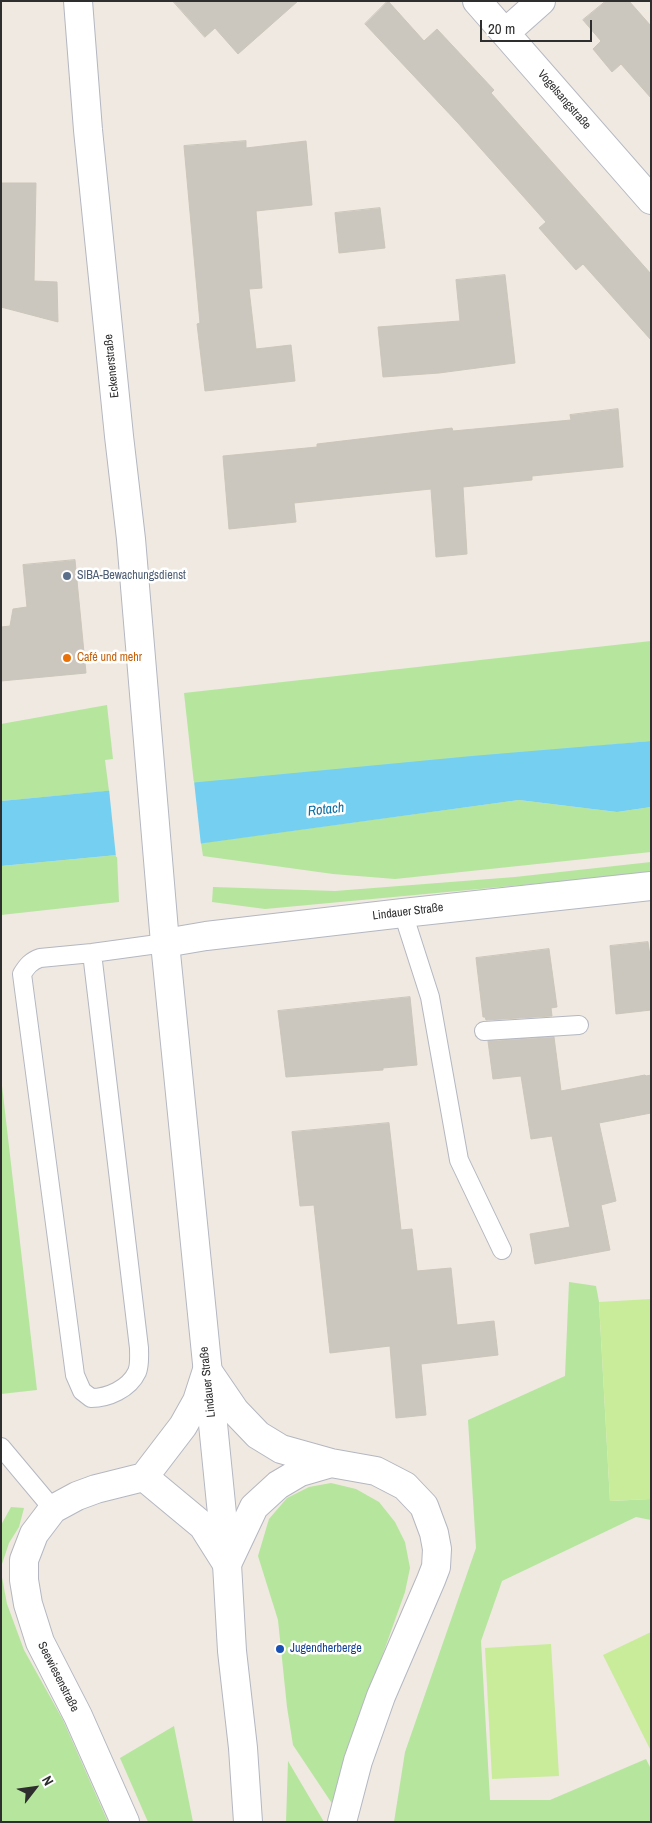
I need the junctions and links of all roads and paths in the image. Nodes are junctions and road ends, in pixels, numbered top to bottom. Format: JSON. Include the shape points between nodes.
{"nodes":[{"id":1,"x":78,"y":1,"type":"edge"},
{"id":2,"x":477,"y":1,"type":"edge"},
{"id":3,"x":541,"y":1,"type":"edge"},
{"id":4,"x":505,"y":33,"type":"junction"},
{"id":5,"x":651,"y":200,"type":"edge"},
{"id":6,"x":148,"y":743,"type":"joint"},
{"id":7,"x":651,"y":886,"type":"edge"},
{"id":8,"x":403,"y":913,"type":"junction"},
{"id":9,"x":165,"y":943,"type":"junction"},
{"id":10,"x":92,"y":953,"type":"junction"},
{"id":11,"x":579,"y":1025,"type":"dead end"},
{"id":12,"x":484,"y":1031,"type":"dead end"},
{"id":13,"x":502,"y":1250,"type":"dead end"},
{"id":14,"x":207,"y":1370,"type":"junction"},
{"id":15,"x":1,"y":1447,"type":"edge"},
{"id":16,"x":330,"y":1464,"type":"junction"},
{"id":17,"x":144,"y":1477,"type":"junction"},
{"id":18,"x":53,"y":1509,"type":"junction"},
{"id":19,"x":227,"y":1564,"type":"junction"},
{"id":20,"x":125,"y":1822,"type":"edge"},
{"id":21,"x":248,"y":1822,"type":"edge"},
{"id":22,"x":342,"y":1822,"type":"edge"}],
"edges":[{"from":1,"to":6,"type":"street","name":"Eckenerstraße"},
{"from":2,"to":4,"type":"street","name":"Vogelsangstraße"},
{"from":3,"to":4,"type":"street"},
{"from":4,"to":5,"type":"street","name":"Vogelsangstraße"},
{"from":6,"to":9,"type":"street","name":"Lindauer Straße"},
{"from":7,"to":8,"type":"street","name":"Lindauer Straße"},
{"from":8,"to":9,"type":"street","name":"Lindauer Straße"},
{"from":8,"to":13,"type":"lane","via":[[430,997],[459,1160]]},
{"from":9,"to":10,"type":"lane"},
{"from":9,"to":14,"type":"street","name":"Lindauer Straße"},
{"from":10,"to":10,"type":"lane","via":[[139,1348],[138,1371],[120,1390],[105,1398],[91,1398],[82,1390],[75,1375],[22,974],[33,960]]},
{"from":11,"to":12,"type":"lane"},
{"from":14,"to":16,"type":"street","via":[[235,1412],[258,1435],[281,1449]]},
{"from":14,"to":17,"type":"street","via":[[197,1401],[183,1426]]},
{"from":14,"to":19,"type":"street","name":"Lindauer Straße"},
{"from":15,"to":18,"type":"lane"},
{"from":16,"to":19,"type":"street","via":[[293,1476],[278,1485],[254,1508]]},
{"from":16,"to":22,"type":"street","via":[[376,1470],[405,1486],[424,1506],[437,1549],[432,1580],[381,1696],[358,1761]]},
{"from":17,"to":18,"type":"street","name":"Seewiesenstraße","via":[[96,1489]]},
{"from":17,"to":19,"type":"street","via":[[203,1526]]},
{"from":18,"to":20,"type":"street","name":"Seewiesenstraße","via":[[34,1534],[24,1560],[28,1604],[40,1642],[78,1716]]},
{"from":19,"to":21,"type":"street","name":"Lindauer Straße"}]}
